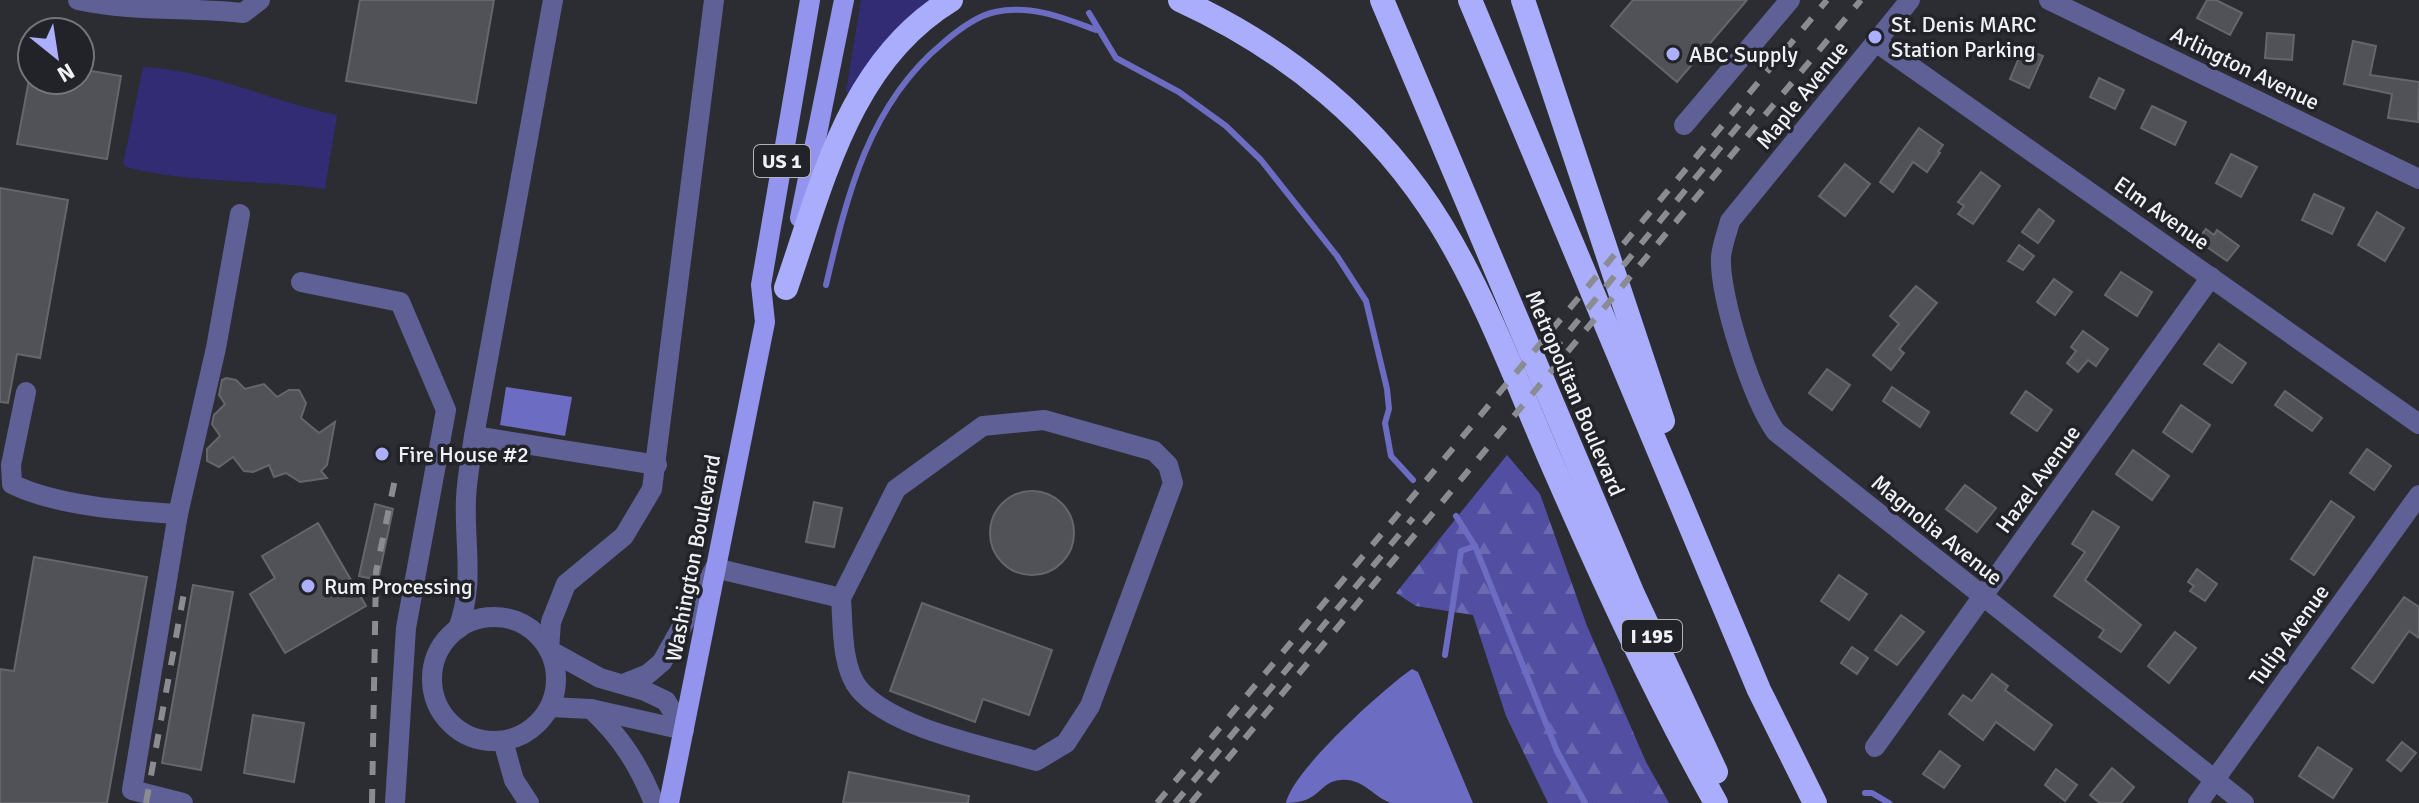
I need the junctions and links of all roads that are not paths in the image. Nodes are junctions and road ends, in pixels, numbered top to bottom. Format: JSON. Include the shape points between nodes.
{"nodes":[{"id":1,"x":78,"y":0,"type":"edge"},
{"id":2,"x":260,"y":0,"type":"edge"},
{"id":3,"x":553,"y":0,"type":"edge"},
{"id":4,"x":714,"y":0,"type":"edge"},
{"id":5,"x":810,"y":0,"type":"edge"},
{"id":6,"x":844,"y":0,"type":"edge"},
{"id":7,"x":951,"y":0,"type":"edge"},
{"id":8,"x":1180,"y":0,"type":"edge"},
{"id":9,"x":1382,"y":0,"type":"edge"},
{"id":10,"x":1470,"y":0,"type":"edge"},
{"id":11,"x":1523,"y":0,"type":"edge"},
{"id":12,"x":1790,"y":0,"type":"edge"},
{"id":13,"x":1910,"y":0,"type":"edge"},
{"id":14,"x":2049,"y":0,"type":"edge"},
{"id":15,"x":1876,"y":42,"type":"junction"},
{"id":16,"x":1684,"y":125,"type":"dead end"},
{"id":17,"x":2419,"y":179,"type":"edge"},
{"id":18,"x":240,"y":214,"type":"dead end"},
{"id":19,"x":1730,"y":221,"type":"joint"},
{"id":20,"x":2211,"y":277,"type":"junction"},
{"id":21,"x":301,"y":282,"type":"dead end"},
{"id":22,"x":786,"y":288,"type":"junction"},
{"id":23,"x":765,"y":322,"type":"junction"},
{"id":24,"x":1643,"y":389,"type":"junction"},
{"id":25,"x":26,"y":392,"type":"dead end"},
{"id":26,"x":2419,"y":424,"type":"edge"},
{"id":27,"x":474,"y":436,"type":"junction"},
{"id":28,"x":657,"y":465,"type":"junction"},
{"id":29,"x":2419,"y":495,"type":"edge"},
{"id":30,"x":178,"y":514,"type":"junction"},
{"id":31,"x":715,"y":568,"type":"junction"},
{"id":32,"x":1983,"y":597,"type":"junction"},
{"id":33,"x":841,"y":598,"type":"junction"},
{"id":34,"x":458,"y":629,"type":"junction"},
{"id":35,"x":549,"y":650,"type":"junction"},
{"id":36,"x":623,"y":684,"type":"junction"},
{"id":37,"x":550,"y":707,"type":"junction"},
{"id":38,"x":591,"y":709,"type":"junction"},
{"id":39,"x":684,"y":730,"type":"junction"},
{"id":40,"x":503,"y":741,"type":"junction"},
{"id":41,"x":1875,"y":747,"type":"dead end"},
{"id":42,"x":2215,"y":780,"type":"junction"},
{"id":43,"x":183,"y":803,"type":"edge"},
{"id":44,"x":395,"y":803,"type":"edge"},
{"id":45,"x":529,"y":803,"type":"edge"},
{"id":46,"x":654,"y":803,"type":"edge"},
{"id":47,"x":669,"y":803,"type":"edge"},
{"id":48,"x":1716,"y":803,"type":"edge"},
{"id":49,"x":1730,"y":803,"type":"edge"},
{"id":50,"x":1815,"y":803,"type":"edge"},
{"id":51,"x":2198,"y":803,"type":"edge"},
{"id":52,"x":2244,"y":803,"type":"edge"}],
"edges":[{"from":1,"to":2,"type":"street","via":[[120,9],[188,7],[243,13]]},
{"from":3,"to":27,"type":"street"},
{"from":4,"to":28,"type":"street"},
{"from":5,"to":23,"type":"main road","name":"Washington Boulevard","number":"US 1","via":[[761,285]]},
{"from":6,"to":22,"type":"main road","name":"Washington Boulevard","number":"US 1"},
{"from":7,"to":22,"type":"highway","via":[[902,37],[858,99],[837,142]]},
{"from":8,"to":48,"type":"highway","via":[[1271,50],[1357,118],[1442,226],[1674,727]]},
{"from":9,"to":49,"type":"highway","name":"Metropolitan Boulevard","number":"I 195","via":[[1632,592]]},
{"from":10,"to":24,"type":"highway","via":[[1558,212]]},
{"from":11,"to":24,"type":"highway"},
{"from":12,"to":16,"type":"street"},
{"from":13,"to":15,"type":"street","name":"Maple Avenue"},
{"from":14,"to":17,"type":"street","name":"Arlington Avenue"},
{"from":15,"to":19,"type":"street","name":"Maple Avenue"},
{"from":15,"to":20,"type":"street","name":"Elm Avenue"},
{"from":18,"to":30,"type":"street"},
{"from":19,"to":32,"type":"street","name":"Magnolia Avenue","via":[[1721,255],[1722,277],[1753,392],[1776,432]]},
{"from":20,"to":26,"type":"street","name":"Elm Avenue"},
{"from":20,"to":32,"type":"street","name":"Hazel Avenue"},
{"from":21,"to":44,"type":"street","via":[[400,302],[446,410],[406,628]]},
{"from":22,"to":23,"type":"main road","name":"Washington Boulevard","number":"US 1"},
{"from":23,"to":31,"type":"main road","name":"Washington Boulevard","number":"US 1"},
{"from":24,"to":50,"type":"highway","via":[[1724,606]]},
{"from":25,"to":30,"type":"street","via":[[12,484],[31,493]]},
{"from":27,"to":28,"type":"street"},
{"from":27,"to":34,"type":"street","via":[[466,496],[470,574]]},
{"from":28,"to":35,"type":"street","via":[[652,489],[624,536],[566,584],[557,598]]},
{"from":29,"to":42,"type":"street","name":"Tulip Avenue"},
{"from":30,"to":43,"type":"street","via":[[132,790]]},
{"from":31,"to":33,"type":"street"},
{"from":31,"to":36,"type":"street","via":[[662,662]]},
{"from":31,"to":39,"type":"main road","name":"Washington Boulevard","number":"US 1"},
{"from":32,"to":41,"type":"street","name":"Hazel Avenue"},
{"from":32,"to":42,"type":"street","name":"Magnolia Avenue"},
{"from":33,"to":33,"type":"street","via":[[896,489],[983,426],[1044,420],[1154,451],[1168,465],[1173,483],[1090,706],[1066,743],[1036,761],[906,723],[859,689],[844,641]]},
{"from":34,"to":35,"type":"street","via":[[477,619],[498,617],[519,622]]},
{"from":34,"to":40,"type":"street","via":[[434,663],[437,705],[465,735]]},
{"from":35,"to":36,"type":"street","via":[[600,678]]},
{"from":35,"to":37,"type":"street","via":[[556,688]]},
{"from":36,"to":39,"type":"street","via":[[666,701]]},
{"from":37,"to":38,"type":"street"},
{"from":37,"to":40,"type":"street","via":[[522,735]]},
{"from":38,"to":39,"type":"street"},
{"from":38,"to":46,"type":"street","via":[[631,753]]},
{"from":39,"to":47,"type":"main road","name":"Washington Boulevard","number":"US 1"},
{"from":40,"to":45,"type":"street","via":[[514,780]]},
{"from":42,"to":51,"type":"street","name":"Tulip Avenue"},
{"from":42,"to":52,"type":"street","name":"Magnolia Avenue"}]}
